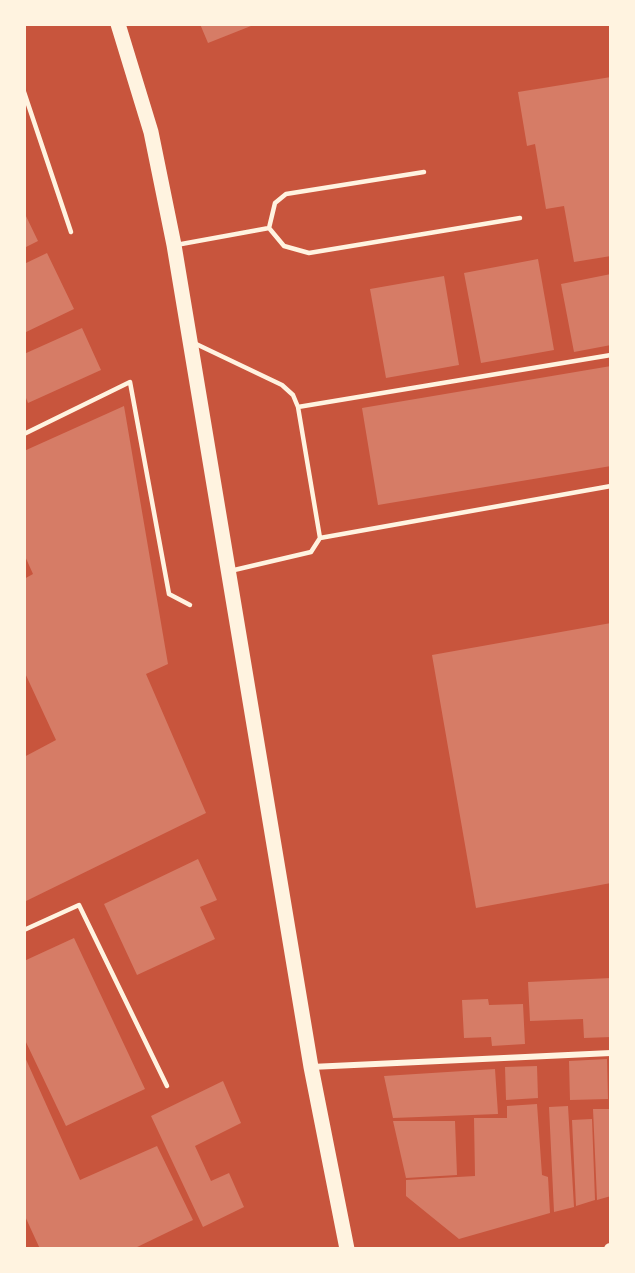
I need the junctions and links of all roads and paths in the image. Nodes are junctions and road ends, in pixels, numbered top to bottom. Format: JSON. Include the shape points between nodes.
{"nodes":[{"id":1,"x":118,"y":24,"type":"edge"},
{"id":2,"x":24,"y":92,"type":"edge"},
{"id":3,"x":424,"y":172,"type":"dead end"},
{"id":4,"x":520,"y":219,"type":"dead end"},
{"id":5,"x":269,"y":228,"type":"junction"},
{"id":6,"x":71,"y":232,"type":"dead end"},
{"id":7,"x":174,"y":245,"type":"junction"},
{"id":8,"x":189,"y":340,"type":"junction"},
{"id":9,"x":611,"y":355,"type":"edge"},
{"id":10,"x":298,"y":407,"type":"junction"},
{"id":11,"x":24,"y":434,"type":"edge"},
{"id":12,"x":611,"y":486,"type":"edge"},
{"id":13,"x":320,"y":538,"type":"junction"},
{"id":14,"x":227,"y":571,"type":"junction"},
{"id":15,"x":190,"y":604,"type":"dead end"},
{"id":16,"x":24,"y":930,"type":"edge"},
{"id":17,"x":611,"y":1053,"type":"edge"},
{"id":18,"x":311,"y":1067,"type":"junction"},
{"id":19,"x":167,"y":1086,"type":"dead end"},
{"id":20,"x":347,"y":1249,"type":"edge"}],
"edges":[{"from":1,"to":7,"type":"main road","via":[[151,132]]},
{"from":2,"to":6,"type":"lane"},
{"from":3,"to":5,"type":"lane","via":[[286,194],[275,203]]},
{"from":4,"to":5,"type":"lane","via":[[309,253],[284,246]]},
{"from":5,"to":7,"type":"lane"},
{"from":7,"to":8,"type":"main road"},
{"from":8,"to":10,"type":"lane","via":[[282,385],[293,395]]},
{"from":8,"to":14,"type":"main road"},
{"from":9,"to":10,"type":"lane"},
{"from":10,"to":13,"type":"lane"},
{"from":11,"to":15,"type":"lane","via":[[130,382],[169,594]]},
{"from":12,"to":13,"type":"lane"},
{"from":13,"to":14,"type":"lane","via":[[311,552]]},
{"from":14,"to":18,"type":"main road"},
{"from":16,"to":19,"type":"lane","via":[[79,904]]},
{"from":17,"to":18,"type":"street"},
{"from":18,"to":20,"type":"main road"}]}
